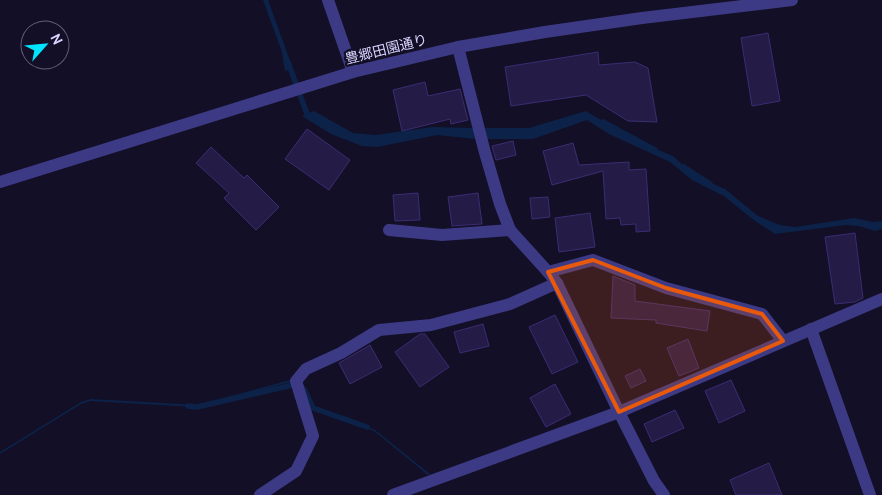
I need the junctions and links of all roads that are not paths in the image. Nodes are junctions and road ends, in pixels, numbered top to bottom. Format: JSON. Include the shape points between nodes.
{"nodes":[{"id":1,"x":328,"y":0,"type":"edge"},
{"id":2,"x":792,"y":0,"type":"edge"},
{"id":3,"x":458,"y":47,"type":"junction"},
{"id":4,"x":354,"y":72,"type":"junction"},
{"id":5,"x":0,"y":182,"type":"edge"},
{"id":6,"x":389,"y":230,"type":"dead end"},
{"id":7,"x":510,"y":230,"type":"junction"},
{"id":8,"x":548,"y":272,"type":"junction"},
{"id":9,"x":557,"y":283,"type":"junction"},
{"id":10,"x":882,"y":299,"type":"edge"},
{"id":11,"x":811,"y":329,"type":"junction"},
{"id":12,"x":783,"y":341,"type":"junction"},
{"id":13,"x":619,"y":412,"type":"junction"},
{"id":14,"x":260,"y":495,"type":"edge"},
{"id":15,"x":393,"y":495,"type":"edge"},
{"id":16,"x":664,"y":495,"type":"edge"},
{"id":17,"x":870,"y":495,"type":"edge"}],
"edges":[{"from":1,"to":4,"type":"street"},
{"from":2,"to":3,"type":"street","name":"豊郷田園通り","via":[[642,18]]},
{"from":3,"to":4,"type":"street","name":"豊郷田園通り"},
{"from":3,"to":7,"type":"street","via":[[484,149]]},
{"from":4,"to":5,"type":"street","name":"豊郷田園通り"},
{"from":6,"to":7,"type":"street","via":[[442,235]]},
{"from":7,"to":8,"type":"street"},
{"from":8,"to":9,"type":"street"},
{"from":8,"to":12,"type":"street","via":[[593,260],[666,288],[762,314]]},
{"from":9,"to":13,"type":"street"},
{"from":9,"to":14,"type":"street","via":[[510,304],[431,325],[379,330],[306,369],[296,380],[313,436],[296,471]]},
{"from":10,"to":11,"type":"street"},
{"from":11,"to":12,"type":"street"},
{"from":11,"to":17,"type":"street"},
{"from":12,"to":13,"type":"street"},
{"from":13,"to":15,"type":"street"},
{"from":13,"to":16,"type":"street"}]}
